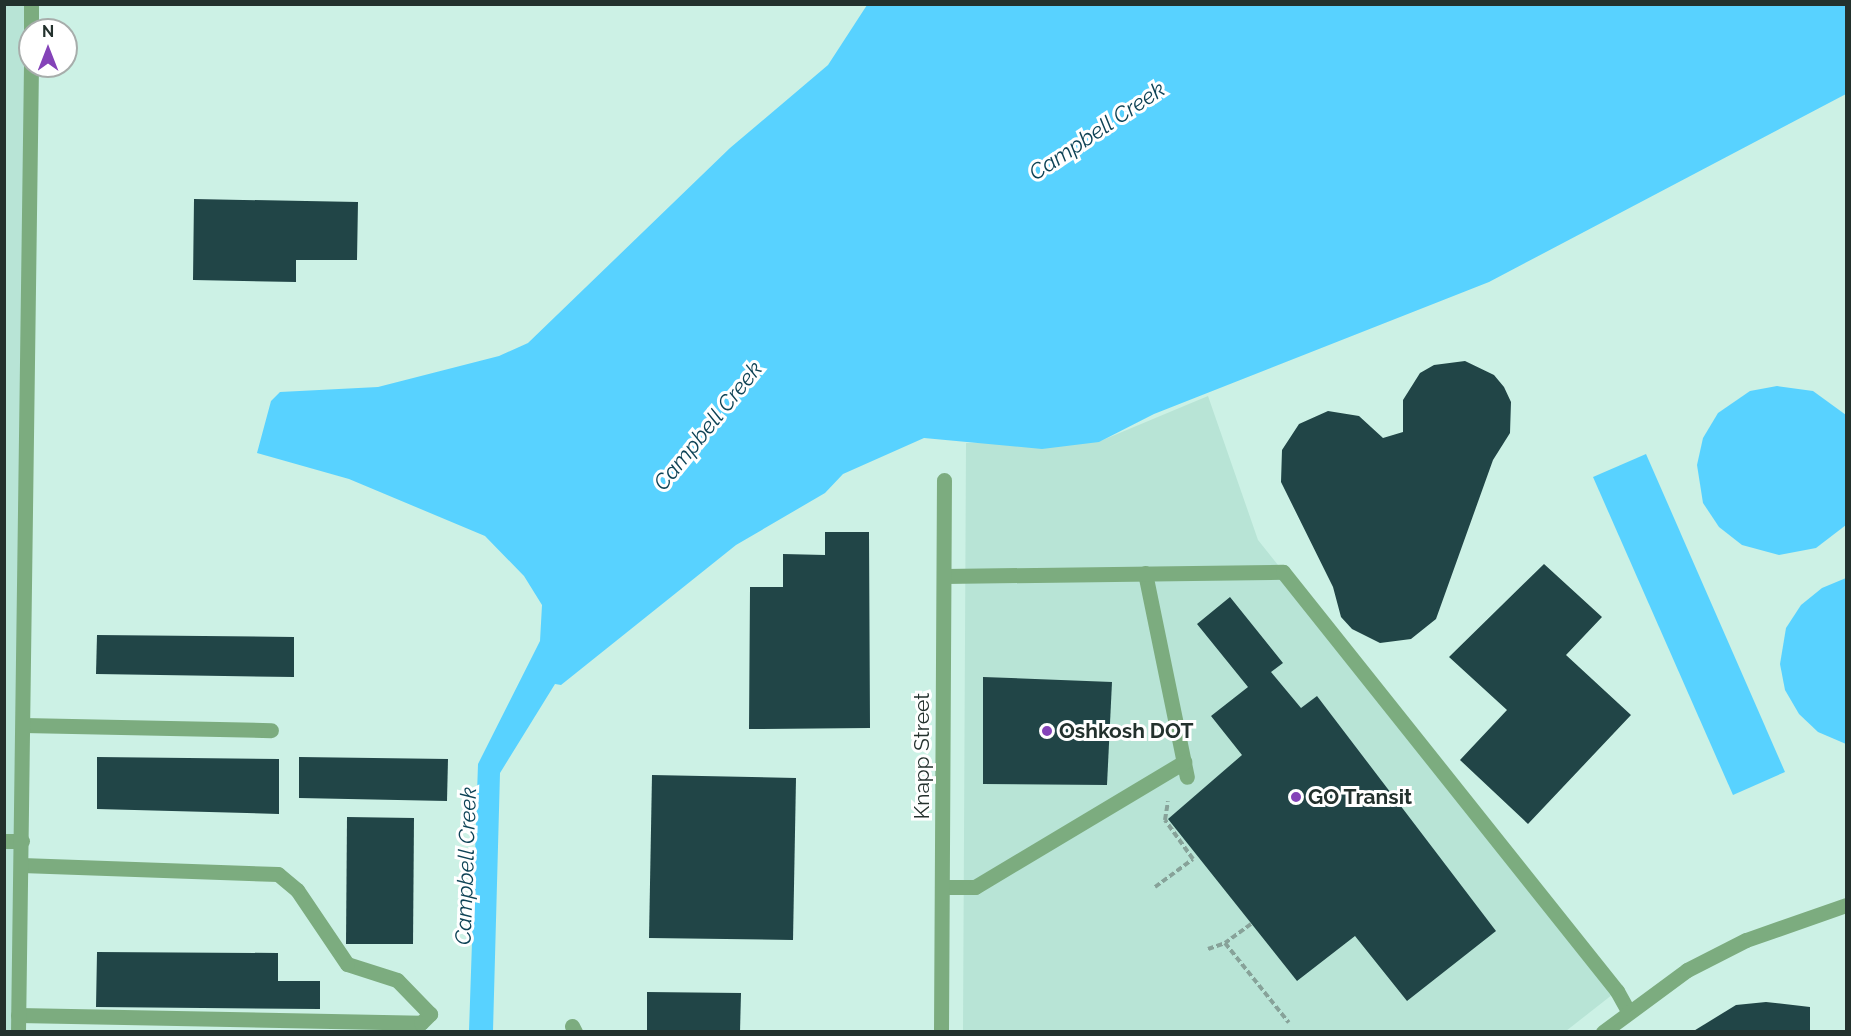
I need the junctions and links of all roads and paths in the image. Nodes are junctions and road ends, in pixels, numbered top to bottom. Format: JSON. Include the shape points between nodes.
{"nodes":[{"id":1,"x":31,"y":78,"type":"edge"},
{"id":2,"x":944,"y":480,"type":"dead end"},
{"id":3,"x":1145,"y":573,"type":"junction"},
{"id":4,"x":944,"y":576,"type":"junction"},
{"id":5,"x":22,"y":725,"type":"junction"},
{"id":6,"x":271,"y":730,"type":"dead end"},
{"id":7,"x":1186,"y":770,"type":"junction"},
{"id":8,"x":4,"y":841,"type":"edge"},
{"id":9,"x":22,"y":841,"type":"junction"},
{"id":10,"x":21,"y":865,"type":"junction"},
{"id":11,"x":942,"y":887,"type":"junction"},
{"id":12,"x":1155,"y":887,"type":"dead end"},
{"id":13,"x":1846,"y":905,"type":"edge"},
{"id":14,"x":1251,"y":924,"type":"dead end"},
{"id":15,"x":1226,"y":944,"type":"junction"},
{"id":16,"x":1208,"y":949,"type":"dead end"},
{"id":17,"x":1628,"y":1011,"type":"junction"},
{"id":18,"x":18,"y":1015,"type":"junction"},
{"id":19,"x":1289,"y":1023,"type":"dead end"},
{"id":20,"x":18,"y":1032,"type":"edge"},
{"id":21,"x":941,"y":1032,"type":"edge"},
{"id":22,"x":1603,"y":1032,"type":"edge"}],
"edges":[{"from":1,"to":5,"type":"street"},
{"from":2,"to":4,"type":"street","name":"Knapp Street"},
{"from":3,"to":4,"type":"street"},
{"from":3,"to":7,"type":"street"},
{"from":3,"to":17,"type":"street","via":[[1283,572],[1617,991]]},
{"from":4,"to":11,"type":"street","name":"Knapp Street"},
{"from":5,"to":6,"type":"street"},
{"from":5,"to":9,"type":"street"},
{"from":7,"to":11,"type":"street","via":[[975,887]]},
{"from":7,"to":12,"type":"path","via":[[1164,805],[1165,820],[1193,859]]},
{"from":8,"to":9,"type":"street"},
{"from":9,"to":10,"type":"street"},
{"from":10,"to":18,"type":"street"},
{"from":10,"to":18,"type":"street","via":[[278,874],[297,890],[338,956],[365,974],[397,980],[430,1014],[421,1023]]},
{"from":11,"to":21,"type":"street","name":"Knapp Street"},
{"from":13,"to":17,"type":"street","via":[[1746,940],[1688,970]]},
{"from":14,"to":15,"type":"path"},
{"from":15,"to":16,"type":"path"},
{"from":15,"to":19,"type":"path"},
{"from":17,"to":22,"type":"street"},
{"from":18,"to":20,"type":"street"}]}
